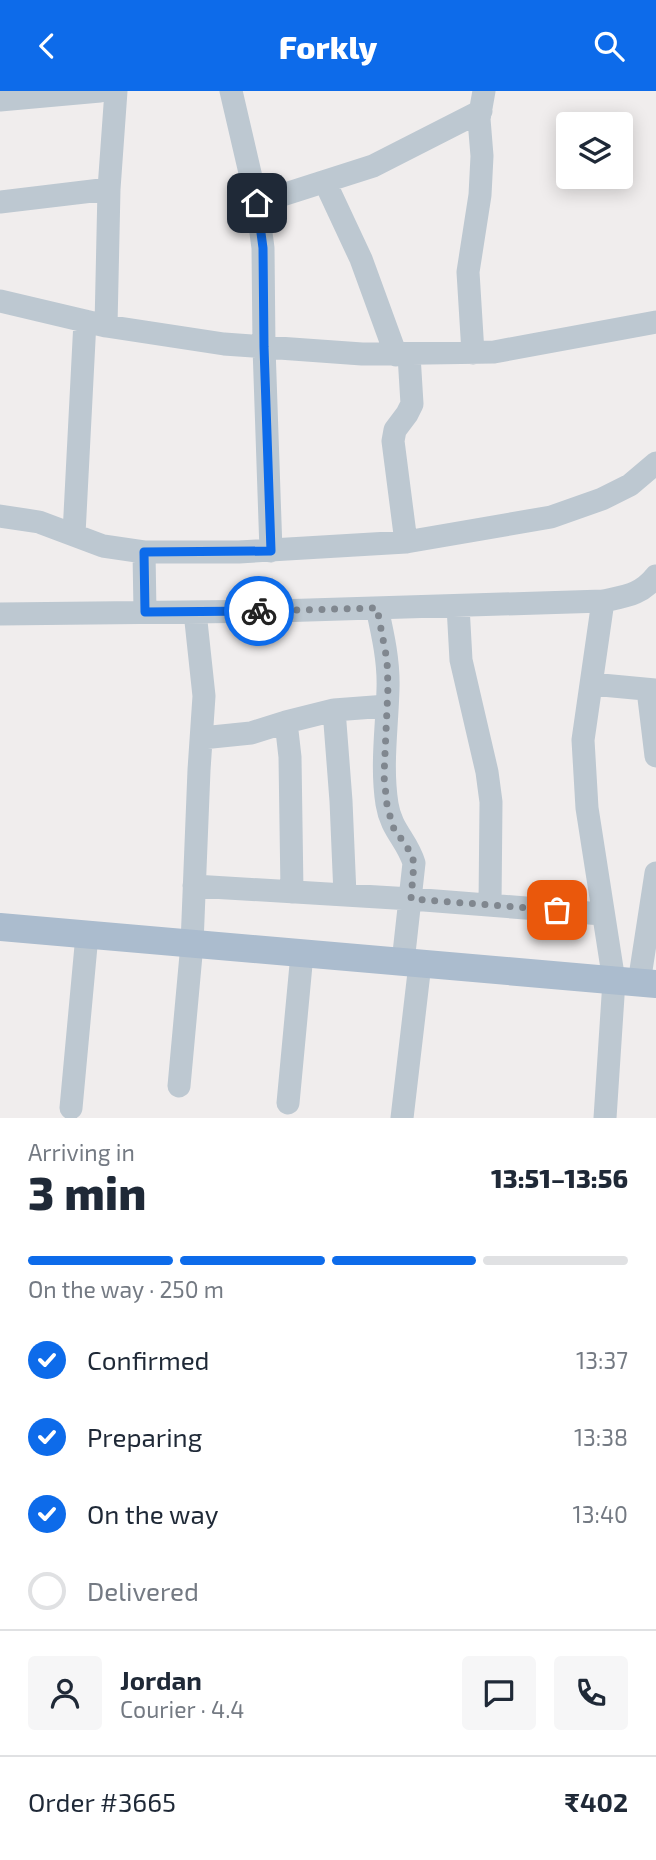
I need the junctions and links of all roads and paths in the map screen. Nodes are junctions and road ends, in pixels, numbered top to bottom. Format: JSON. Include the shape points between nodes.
{"nodes":[{"id":1,"x":100,"y":91,"type":"edge"},
{"id":2,"x":116,"y":91,"type":"edge"},
{"id":3,"x":231,"y":91,"type":"edge"},
{"id":4,"x":0,"y":100,"type":"edge"},
{"id":5,"x":482,"y":101,"type":"edge"},
{"id":6,"x":325,"y":182,"type":"junction"},
{"id":7,"x":109,"y":189,"type":"junction"},
{"id":8,"x":0,"y":202,"type":"edge"},
{"id":9,"x":257,"y":203,"type":"junction"},
{"id":10,"x":0,"y":301,"type":"edge"},
{"id":11,"x":656,"y":322,"type":"edge"},
{"id":12,"x":95,"y":323,"type":"junction"},
{"id":13,"x":264,"y":347,"type":"junction"},
{"id":14,"x":473,"y":353,"type":"junction"},
{"id":15,"x":403,"y":355,"type":"junction"},
{"id":16,"x":656,"y":463,"type":"edge"},
{"id":17,"x":0,"y":516,"type":"edge"},
{"id":18,"x":74,"y":534,"type":"junction"},
{"id":19,"x":406,"y":542,"type":"junction"},
{"id":20,"x":271,"y":551,"type":"junction"},
{"id":21,"x":144,"y":552,"type":"junction"},
{"id":22,"x":653,"y":583,"type":"edge"},
{"id":23,"x":603,"y":601,"type":"junction"},
{"id":24,"x":458,"y":606,"type":"junction"},
{"id":25,"x":377,"y":608,"type":"junction"},
{"id":26,"x":145,"y":612,"type":"junction"},
{"id":27,"x":195,"y":612,"type":"junction"},
{"id":28,"x":0,"y":614,"type":"edge"},
{"id":29,"x":591,"y":684,"type":"junction"},
{"id":30,"x":652,"y":690,"type":"edge"},
{"id":31,"x":387,"y":706,"type":"junction"},
{"id":32,"x":334,"y":710,"type":"junction"},
{"id":33,"x":286,"y":722,"type":"junction"},
{"id":34,"x":202,"y":738,"type":"junction"},
{"id":35,"x":656,"y":756,"type":"edge"},
{"id":36,"x":656,"y":873,"type":"edge"},
{"id":37,"x":194,"y":886,"type":"junction"},
{"id":38,"x":292,"y":892,"type":"junction"},
{"id":39,"x":345,"y":895,"type":"junction"},
{"id":40,"x":411,"y":899,"type":"junction"},
{"id":41,"x":490,"y":905,"type":"junction"},
{"id":42,"x":602,"y":913,"type":"junction"},
{"id":43,"x":653,"y":913,"type":"edge"},
{"id":44,"x":0,"y":927,"type":"edge"},
{"id":45,"x":87,"y":935,"type":"junction"},
{"id":46,"x":192,"y":944,"type":"junction"},
{"id":47,"x":302,"y":954,"type":"junction"},
{"id":48,"x":412,"y":963,"type":"junction"},
{"id":49,"x":636,"y":983,"type":"edge"},
{"id":50,"x":179,"y":1086,"type":"dead end"},
{"id":51,"x":288,"y":1103,"type":"dead end"},
{"id":52,"x":71,"y":1108,"type":"dead end"},
{"id":53,"x":402,"y":1118,"type":"edge"},
{"id":54,"x":605,"y":1118,"type":"edge"}],
"edges":[{"from":1,"to":4,"type":"street"},
{"from":2,"to":7,"type":"street"},
{"from":3,"to":9,"type":"street"},
{"from":5,"to":6,"type":"street","via":[[373,166]]},
{"from":5,"to":14,"type":"street","via":[[480,195],[468,272]]},
{"from":6,"to":9,"type":"street"},
{"from":6,"to":15,"type":"street"},
{"from":7,"to":8,"type":"street"},
{"from":7,"to":12,"type":"street"},
{"from":9,"to":13,"type":"street","via":[[263,248]]},
{"from":10,"to":12,"type":"street"},
{"from":11,"to":14,"type":"street"},
{"from":12,"to":13,"type":"street"},
{"from":12,"to":18,"type":"street"},
{"from":13,"to":15,"type":"street"},
{"from":13,"to":20,"type":"street"},
{"from":14,"to":15,"type":"street"},
{"from":15,"to":19,"type":"street","via":[[412,404],[393,441]]},
{"from":16,"to":19,"type":"street","via":[[630,485],[551,517]]},
{"from":17,"to":18,"type":"street"},
{"from":18,"to":21,"type":"street","via":[[103,546]]},
{"from":19,"to":20,"type":"street"},
{"from":20,"to":21,"type":"street"},
{"from":21,"to":26,"type":"street"},
{"from":22,"to":23,"type":"street","via":[[634,594]]},
{"from":23,"to":24,"type":"street"},
{"from":23,"to":29,"type":"street"},
{"from":24,"to":25,"type":"street"},
{"from":24,"to":41,"type":"street","via":[[461,660],[488,772]]},
{"from":25,"to":27,"type":"street"},
{"from":25,"to":31,"type":"street","via":[[387,660]]},
{"from":26,"to":27,"type":"street"},
{"from":26,"to":28,"type":"street"},
{"from":27,"to":34,"type":"street","via":[[204,697]]},
{"from":29,"to":30,"type":"street"},
{"from":29,"to":42,"type":"street","via":[[583,740],[587,809]]},
{"from":30,"to":35,"type":"street"},
{"from":31,"to":32,"type":"street"},
{"from":31,"to":40,"type":"street","via":[[387,805],[393,827],[414,863]]},
{"from":32,"to":33,"type":"street"},
{"from":32,"to":39,"type":"street"},
{"from":33,"to":34,"type":"street","via":[[251,733]]},
{"from":33,"to":38,"type":"street"},
{"from":34,"to":37,"type":"street"},
{"from":36,"to":43,"type":"street"},
{"from":37,"to":38,"type":"street"},
{"from":37,"to":46,"type":"street"},
{"from":38,"to":39,"type":"street"},
{"from":39,"to":40,"type":"street"},
{"from":40,"to":41,"type":"street"},
{"from":40,"to":48,"type":"street"},
{"from":41,"to":42,"type":"street"},
{"from":42,"to":49,"type":"street"},
{"from":43,"to":49,"type":"street"},
{"from":44,"to":45,"type":"main road"},
{"from":45,"to":46,"type":"main road"},
{"from":45,"to":52,"type":"street"},
{"from":46,"to":47,"type":"main road"},
{"from":46,"to":50,"type":"street"},
{"from":47,"to":48,"type":"main road"},
{"from":47,"to":51,"type":"street"},
{"from":48,"to":49,"type":"main road"},
{"from":48,"to":53,"type":"street"},
{"from":49,"to":54,"type":"street"}]}
